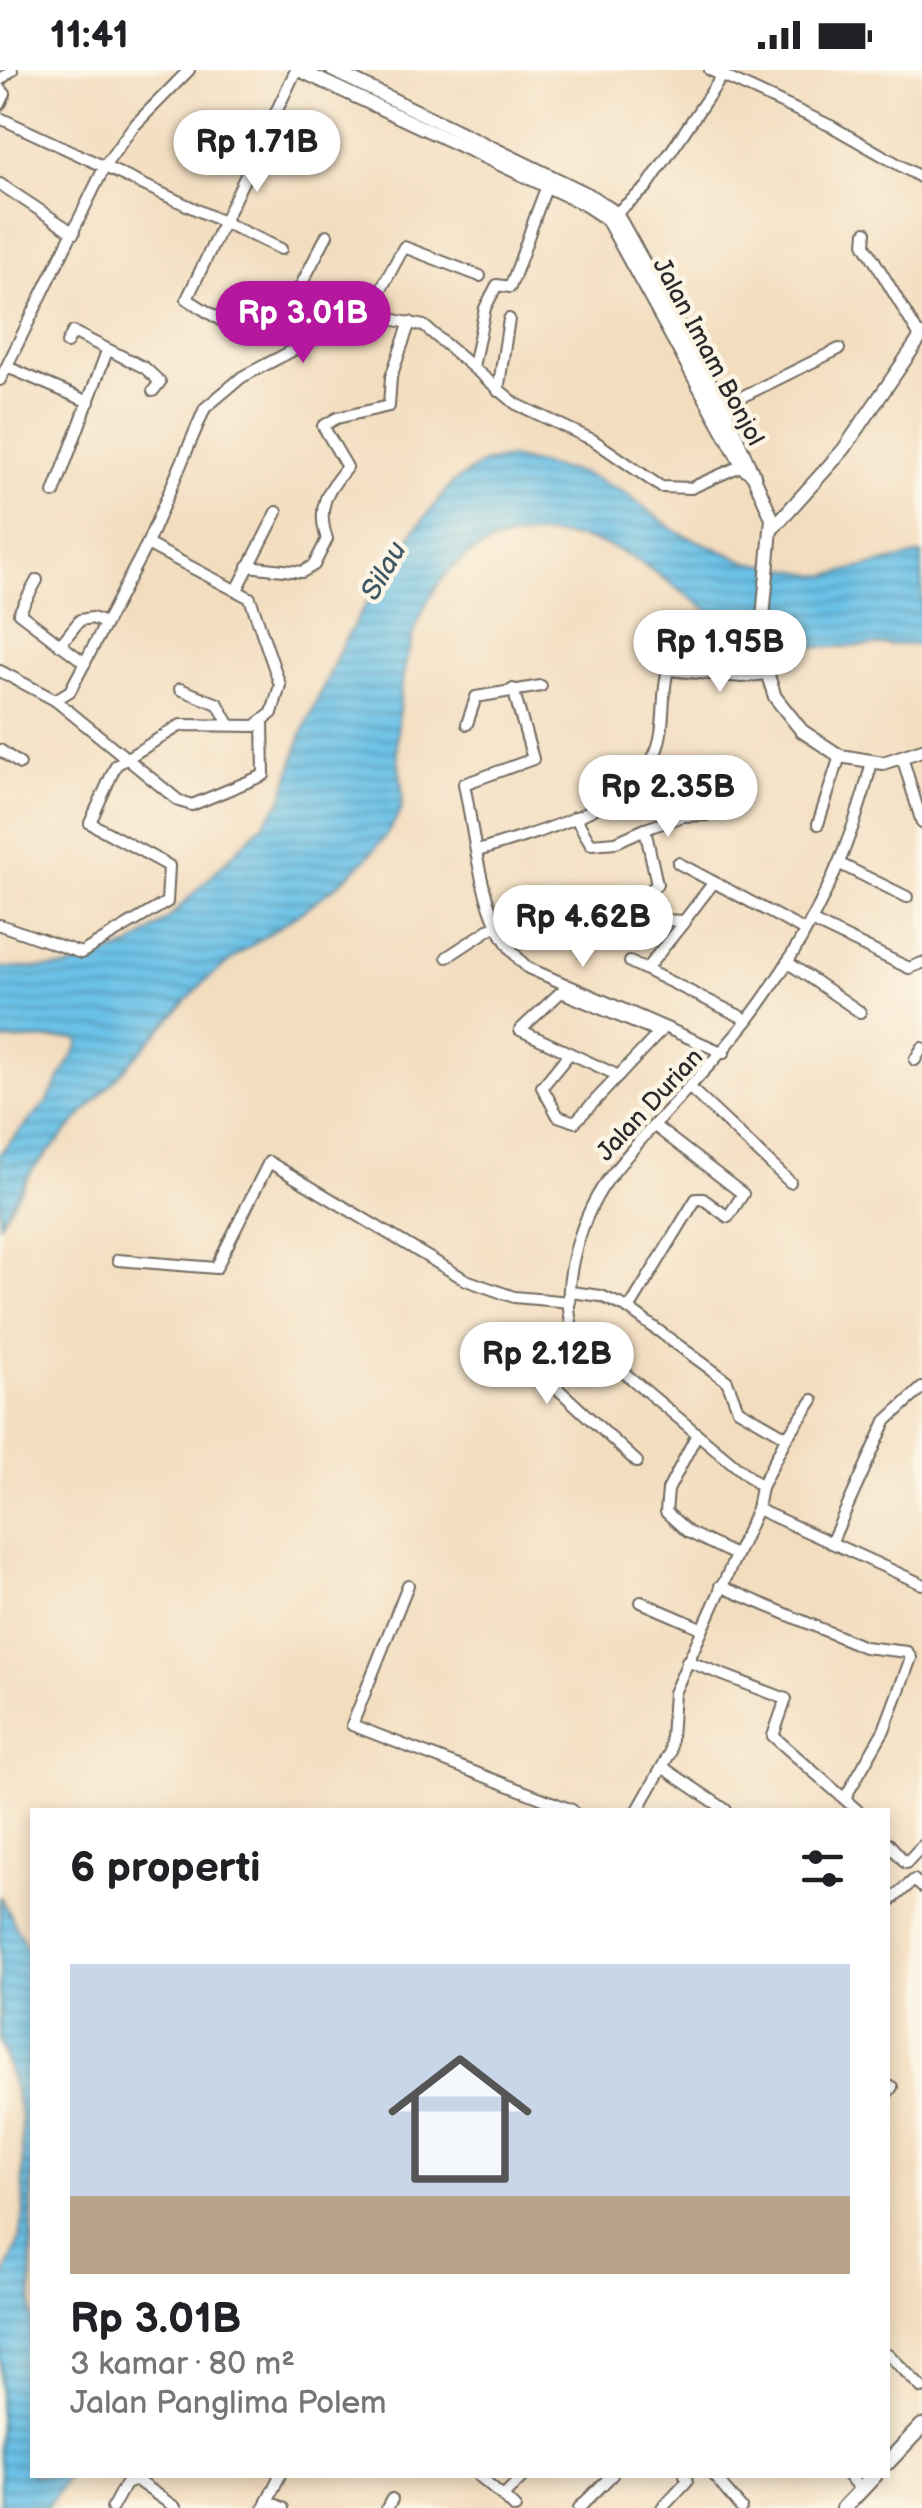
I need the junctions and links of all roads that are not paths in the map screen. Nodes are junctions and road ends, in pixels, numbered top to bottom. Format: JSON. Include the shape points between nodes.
{"nodes":[{"id":1,"x":12,"y":70,"type":"edge"},
{"id":2,"x":189,"y":70,"type":"edge"},
{"id":3,"x":298,"y":70,"type":"edge"},
{"id":4,"x":332,"y":70,"type":"edge"},
{"id":5,"x":710,"y":70,"type":"edge"},
{"id":6,"x":725,"y":73,"type":"edge"},
{"id":7,"x":0,"y":80,"type":"edge"},
{"id":8,"x":0,"y":89,"type":"edge"},
{"id":9,"x":0,"y":104,"type":"edge"},
{"id":10,"x":0,"y":118,"type":"edge"},
{"id":11,"x":472,"y":145,"type":"junction"},
{"id":12,"x":106,"y":164,"type":"junction"},
{"id":13,"x":922,"y":178,"type":"edge"},
{"id":14,"x":0,"y":184,"type":"edge"},
{"id":15,"x":547,"y":186,"type":"junction"},
{"id":16,"x":616,"y":213,"type":"junction"},
{"id":17,"x":224,"y":223,"type":"junction"},
{"id":18,"x":866,"y":232,"type":"dead end"},
{"id":19,"x":74,"y":233,"type":"junction"},
{"id":20,"x":327,"y":235,"type":"dead end"},
{"id":21,"x":281,"y":249,"type":"dead end"},
{"id":22,"x":480,"y":276,"type":"dead end"},
{"id":23,"x":363,"y":304,"type":"junction"},
{"id":24,"x":509,"y":319,"type":"dead end"},
{"id":25,"x":364,"y":320,"type":"junction"},
{"id":26,"x":222,"y":321,"type":"dead end"},
{"id":27,"x":410,"y":322,"type":"junction"},
{"id":28,"x":921,"y":336,"type":"edge"},
{"id":29,"x":67,"y":344,"type":"dead end"},
{"id":30,"x":839,"y":349,"type":"dead end"},
{"id":31,"x":107,"y":351,"type":"junction"},
{"id":32,"x":5,"y":363,"type":"edge"},
{"id":33,"x":474,"y":367,"type":"junction"},
{"id":34,"x":0,"y":380,"type":"edge"},
{"id":35,"x":153,"y":391,"type":"dead end"},
{"id":36,"x":498,"y":391,"type":"junction"},
{"id":37,"x":89,"y":402,"type":"junction"},
{"id":38,"x":718,"y":403,"type":"junction"},
{"id":39,"x":749,"y":467,"type":"junction"},
{"id":40,"x":54,"y":493,"type":"dead end"},
{"id":41,"x":277,"y":512,"type":"dead end"},
{"id":42,"x":774,"y":527,"type":"junction"},
{"id":43,"x":147,"y":544,"type":"junction"},
{"id":44,"x":248,"y":566,"type":"junction"},
{"id":45,"x":37,"y":580,"type":"dead end"},
{"id":46,"x":237,"y":590,"type":"junction"},
{"id":47,"x":105,"y":623,"type":"junction"},
{"id":48,"x":60,"y":644,"type":"junction"},
{"id":49,"x":84,"y":663,"type":"junction"},
{"id":50,"x":0,"y":671,"type":"edge"},
{"id":51,"x":765,"y":674,"type":"junction"},
{"id":52,"x":541,"y":686,"type":"dead end"},
{"id":53,"x":180,"y":688,"type":"dead end"},
{"id":54,"x":513,"y":690,"type":"junction"},
{"id":55,"x":55,"y":700,"type":"junction"},
{"id":56,"x":263,"y":722,"type":"junction"},
{"id":57,"x":228,"y":724,"type":"junction"},
{"id":58,"x":468,"y":724,"type":"dead end"},
{"id":59,"x":0,"y":750,"type":"edge"},
{"id":60,"x":922,"y":751,"type":"edge"},
{"id":61,"x":840,"y":756,"type":"junction"},
{"id":62,"x":126,"y":760,"type":"junction"},
{"id":63,"x":903,"y":760,"type":"junction"},
{"id":64,"x":872,"y":762,"type":"junction"},
{"id":65,"x":20,"y":764,"type":"dead end"},
{"id":66,"x":707,"y":816,"type":"dead end"},
{"id":67,"x":576,"y":817,"type":"junction"},
{"id":68,"x":922,"y":823,"type":"edge"},
{"id":69,"x":818,"y":824,"type":"dead end"},
{"id":70,"x":645,"y":829,"type":"junction"},
{"id":71,"x":478,"y":851,"type":"junction"},
{"id":72,"x":678,"y":863,"type":"dead end"},
{"id":73,"x":842,"y":865,"type":"junction"},
{"id":74,"x":714,"y":882,"type":"junction"},
{"id":75,"x":907,"y":898,"type":"dead end"},
{"id":76,"x":684,"y":922,"type":"junction"},
{"id":77,"x":0,"y":925,"type":"edge"},
{"id":78,"x":496,"y":925,"type":"junction"},
{"id":79,"x":808,"y":926,"type":"junction"},
{"id":80,"x":447,"y":957,"type":"dead end"},
{"id":81,"x":630,"y":962,"type":"dead end"},
{"id":82,"x":786,"y":962,"type":"junction"},
{"id":83,"x":922,"y":963,"type":"edge"},
{"id":84,"x":647,"y":968,"type":"junction"},
{"id":85,"x":860,"y":1012,"type":"dead end"},
{"id":86,"x":748,"y":1020,"type":"junction"},
{"id":87,"x":662,"y":1030,"type":"junction"},
{"id":88,"x":922,"y":1048,"type":"edge"},
{"id":89,"x":724,"y":1053,"type":"junction"},
{"id":90,"x":569,"y":1054,"type":"junction"},
{"id":91,"x":914,"y":1060,"type":"dead end"},
{"id":92,"x":619,"y":1076,"type":"junction"},
{"id":93,"x":691,"y":1089,"type":"junction"},
{"id":94,"x":656,"y":1127,"type":"junction"},
{"id":95,"x":790,"y":1182,"type":"dead end"},
{"id":96,"x":118,"y":1260,"type":"dead end"},
{"id":97,"x":571,"y":1297,"type":"junction"},
{"id":98,"x":628,"y":1308,"type":"junction"},
{"id":99,"x":573,"y":1330,"type":"junction"},
{"id":100,"x":922,"y":1388,"type":"edge"},
{"id":101,"x":813,"y":1400,"type":"dead end"},
{"id":102,"x":696,"y":1436,"type":"junction"},
{"id":103,"x":788,"y":1437,"type":"junction"},
{"id":104,"x":637,"y":1462,"type":"dead end"},
{"id":105,"x":761,"y":1487,"type":"junction"},
{"id":106,"x":757,"y":1509,"type":"junction"},
{"id":107,"x":830,"y":1542,"type":"junction"},
{"id":108,"x":735,"y":1554,"type":"junction"},
{"id":109,"x":922,"y":1584,"type":"edge"},
{"id":110,"x":408,"y":1586,"type":"dead end"},
{"id":111,"x":720,"y":1586,"type":"junction"},
{"id":112,"x":641,"y":1602,"type":"dead end"},
{"id":113,"x":702,"y":1628,"type":"junction"},
{"id":114,"x":687,"y":1660,"type":"junction"},
{"id":115,"x":664,"y":1768,"type":"junction"},
{"id":116,"x":845,"y":1798,"type":"junction"},
{"id":117,"x":567,"y":1808,"type":"edge"},
{"id":118,"x":639,"y":1808,"type":"edge"},
{"id":119,"x":723,"y":1808,"type":"edge"},
{"id":120,"x":855,"y":1808,"type":"edge"},
{"id":121,"x":890,"y":1845,"type":"edge"},
{"id":122,"x":922,"y":1846,"type":"edge"},
{"id":123,"x":906,"y":1863,"type":"junction"},
{"id":124,"x":918,"y":1883,"type":"edge"},
{"id":125,"x":890,"y":1902,"type":"edge"},
{"id":126,"x":890,"y":2356,"type":"edge"},
{"id":127,"x":922,"y":2388,"type":"edge"},
{"id":128,"x":922,"y":2426,"type":"edge"},
{"id":129,"x":890,"y":2460,"type":"edge"},
{"id":130,"x":279,"y":2478,"type":"edge"},
{"id":131,"x":482,"y":2478,"type":"edge"},
{"id":132,"x":521,"y":2478,"type":"edge"},
{"id":133,"x":609,"y":2478,"type":"edge"},
{"id":134,"x":685,"y":2478,"type":"edge"},
{"id":135,"x":716,"y":2478,"type":"edge"},
{"id":136,"x":850,"y":2478,"type":"edge"},
{"id":137,"x":872,"y":2478,"type":"edge"},
{"id":138,"x":862,"y":2490,"type":"junction"},
{"id":139,"x":503,"y":2496,"type":"junction"},
{"id":140,"x":266,"y":2505,"type":"edge"},
{"id":141,"x":112,"y":2508,"type":"edge"},
{"id":142,"x":176,"y":2508,"type":"edge"},
{"id":143,"x":283,"y":2508,"type":"edge"},
{"id":144,"x":515,"y":2508,"type":"edge"},
{"id":145,"x":579,"y":2508,"type":"edge"},
{"id":146,"x":663,"y":2508,"type":"edge"},
{"id":147,"x":741,"y":2508,"type":"edge"},
{"id":148,"x":844,"y":2508,"type":"edge"}],
"edges":[{"from":1,"to":7,"type":"street"},
{"from":2,"to":12,"type":"street"},
{"from":3,"to":11,"type":"main road","name":"Jalan Imam Bonjol"},
{"from":3,"to":17,"type":"street"},
{"from":4,"to":11,"type":"main road","name":"Jalan Imam Bonjol"},
{"from":5,"to":6,"type":"street"},
{"from":6,"to":13,"type":"street"},
{"from":6,"to":16,"type":"street","via":[[646,188]]},
{"from":8,"to":9,"type":"street"},
{"from":10,"to":12,"type":"street"},
{"from":11,"to":15,"type":"main road","name":"Jalan Imam Bonjol"},
{"from":11,"to":16,"type":"main road","name":"Jalan Imam Bonjol"},
{"from":12,"to":17,"type":"street"},
{"from":12,"to":19,"type":"street"},
{"from":14,"to":19,"type":"street"},
{"from":15,"to":33,"type":"street","via":[[510,287],[497,285],[486,308]]},
{"from":15,"to":38,"type":"main road","name":"Jalan Imam Bonjol","via":[[614,226]]},
{"from":16,"to":38,"type":"main road","name":"Jalan Imam Bonjol"},
{"from":17,"to":21,"type":"street"},
{"from":17,"to":26,"type":"street","via":[[187,301]]},
{"from":18,"to":28,"type":"street","via":[[866,245]]},
{"from":19,"to":32,"type":"street"},
{"from":20,"to":23,"type":"street","via":[[284,318],[302,333]]},
{"from":22,"to":23,"type":"street","via":[[404,247],[379,292]]},
{"from":23,"to":25,"type":"street"},
{"from":24,"to":36,"type":"street"},
{"from":25,"to":27,"type":"street"},
{"from":25,"to":43,"type":"street","via":[[274,358],[214,397],[197,420]]},
{"from":27,"to":33,"type":"street"},
{"from":27,"to":44,"type":"street","via":[[391,377],[389,406],[322,426],[347,467],[326,490],[320,521],[327,539],[314,564],[302,572]]},
{"from":28,"to":42,"type":"main road","via":[[844,450]]},
{"from":29,"to":31,"type":"street","via":[[74,332]]},
{"from":30,"to":38,"type":"street"},
{"from":31,"to":35,"type":"street","via":[[155,374],[160,382]]},
{"from":31,"to":37,"type":"street"},
{"from":32,"to":34,"type":"street"},
{"from":32,"to":37,"type":"street"},
{"from":33,"to":36,"type":"street"},
{"from":36,"to":39,"type":"street","via":[[593,440],[661,486],[691,488]]},
{"from":37,"to":40,"type":"street"},
{"from":38,"to":39,"type":"main road","name":"Jalan Imam Bonjol"},
{"from":39,"to":42,"type":"main road","name":"Jalan Imam Bonjol"},
{"from":41,"to":44,"type":"street"},
{"from":42,"to":51,"type":"main road","via":[[760,651]]},
{"from":43,"to":46,"type":"street"},
{"from":43,"to":47,"type":"street"},
{"from":44,"to":46,"type":"street"},
{"from":45,"to":48,"type":"street","via":[[19,613]]},
{"from":46,"to":56,"type":"street","via":[[250,598],[280,686]]},
{"from":47,"to":48,"type":"street","via":[[80,620]]},
{"from":47,"to":49,"type":"street"},
{"from":48,"to":49,"type":"street"},
{"from":49,"to":55,"type":"street","via":[[70,691]]},
{"from":50,"to":55,"type":"street"},
{"from":51,"to":61,"type":"main road","via":[[802,731]]},
{"from":51,"to":67,"type":"street","via":[[668,670],[659,744],[648,768]]},
{"from":52,"to":54,"type":"street"},
{"from":53,"to":57,"type":"street","via":[[218,704]]},
{"from":54,"to":58,"type":"street","via":[[476,697]]},
{"from":54,"to":71,"type":"street","via":[[533,759],[464,782]]},
{"from":55,"to":62,"type":"street"},
{"from":56,"to":57,"type":"street"},
{"from":56,"to":62,"type":"street","via":[[264,776],[192,805]]},
{"from":57,"to":62,"type":"street","via":[[186,723]]},
{"from":59,"to":65,"type":"street"},
{"from":60,"to":63,"type":"main road"},
{"from":61,"to":64,"type":"main road"},
{"from":61,"to":69,"type":"street"},
{"from":62,"to":77,"type":"street","via":[[112,771],[89,819],[169,866],[169,900],[81,953]]},
{"from":63,"to":64,"type":"main road"},
{"from":63,"to":68,"type":"street"},
{"from":64,"to":73,"type":"street","name":"Jalan Durian"},
{"from":66,"to":70,"type":"street"},
{"from":67,"to":70,"type":"street","via":[[591,844]]},
{"from":67,"to":71,"type":"street"},
{"from":70,"to":76,"type":"street","via":[[656,884],[640,901],[664,920]]},
{"from":71,"to":78,"type":"street"},
{"from":72,"to":74,"type":"street"},
{"from":73,"to":75,"type":"street"},
{"from":73,"to":79,"type":"street","name":"Jalan Durian"},
{"from":74,"to":76,"type":"street"},
{"from":74,"to":79,"type":"street"},
{"from":76,"to":84,"type":"street"},
{"from":78,"to":80,"type":"street"},
{"from":78,"to":87,"type":"street","via":[[528,968]]},
{"from":79,"to":82,"type":"street","name":"Jalan Durian"},
{"from":79,"to":83,"type":"street","via":[[909,968]]},
{"from":81,"to":84,"type":"street"},
{"from":82,"to":85,"type":"street"},
{"from":82,"to":86,"type":"street","name":"Jalan Durian"},
{"from":84,"to":86,"type":"street"},
{"from":86,"to":89,"type":"street","name":"Jalan Durian"},
{"from":87,"to":89,"type":"street"},
{"from":87,"to":90,"type":"street","via":[[561,992],[520,1032]]},
{"from":87,"to":92,"type":"street"},
{"from":88,"to":91,"type":"street"},
{"from":89,"to":93,"type":"street","name":"Jalan Durian"},
{"from":90,"to":92,"type":"street"},
{"from":90,"to":92,"type":"street","via":[[542,1087],[567,1121],[576,1122]]},
{"from":93,"to":94,"type":"street","name":"Jalan Durian"},
{"from":93,"to":95,"type":"street"},
{"from":94,"to":97,"type":"street","name":"Jalan Durian","via":[[600,1194],[573,1260]]},
{"from":94,"to":98,"type":"street","via":[[743,1194],[728,1217],[696,1199]]},
{"from":96,"to":97,"type":"street","via":[[216,1268],[270,1162],[466,1280],[514,1297]]},
{"from":97,"to":98,"type":"street","via":[[601,1296]]},
{"from":97,"to":99,"type":"street","name":"Jalan Durian"},
{"from":98,"to":103,"type":"street","via":[[727,1382],[738,1409]]},
{"from":99,"to":102,"type":"street"},
{"from":99,"to":104,"type":"street","via":[[545,1377]]},
{"from":100,"to":107,"type":"street","via":[[886,1421]]},
{"from":101,"to":103,"type":"street"},
{"from":102,"to":105,"type":"street"},
{"from":102,"to":108,"type":"street","via":[[668,1490],[666,1512],[688,1532]]},
{"from":103,"to":105,"type":"street"},
{"from":105,"to":106,"type":"street"},
{"from":106,"to":107,"type":"street"},
{"from":106,"to":108,"type":"street"},
{"from":107,"to":109,"type":"street"},
{"from":108,"to":111,"type":"street"},
{"from":110,"to":117,"type":"street","via":[[352,1725]]},
{"from":111,"to":113,"type":"street"},
{"from":111,"to":116,"type":"street","via":[[864,1647],[911,1658],[884,1730]]},
{"from":112,"to":113,"type":"street"},
{"from":113,"to":114,"type":"street"},
{"from":114,"to":115,"type":"street","via":[[672,1702],[672,1745]]},
{"from":114,"to":116,"type":"street","via":[[786,1699],[773,1736]]},
{"from":115,"to":118,"type":"street"},
{"from":115,"to":119,"type":"street"},
{"from":116,"to":120,"type":"street"},
{"from":121,"to":123,"type":"street"},
{"from":122,"to":123,"type":"street"},
{"from":123,"to":124,"type":"street"},
{"from":124,"to":125,"type":"street"},
{"from":126,"to":127,"type":"street"},
{"from":128,"to":129,"type":"highway"},
{"from":130,"to":140,"type":"street"},
{"from":131,"to":139,"type":"street"},
{"from":132,"to":139,"type":"street"},
{"from":133,"to":145,"type":"street"},
{"from":134,"to":146,"type":"street"},
{"from":135,"to":147,"type":"street"},
{"from":136,"to":138,"type":"street"},
{"from":137,"to":138,"type":"highway"},
{"from":138,"to":148,"type":"highway"},
{"from":139,"to":144,"type":"street"},
{"from":140,"to":143,"type":"street"},
{"from":141,"to":142,"type":"street","via":[[125,2484],[136,2480]]}]}
